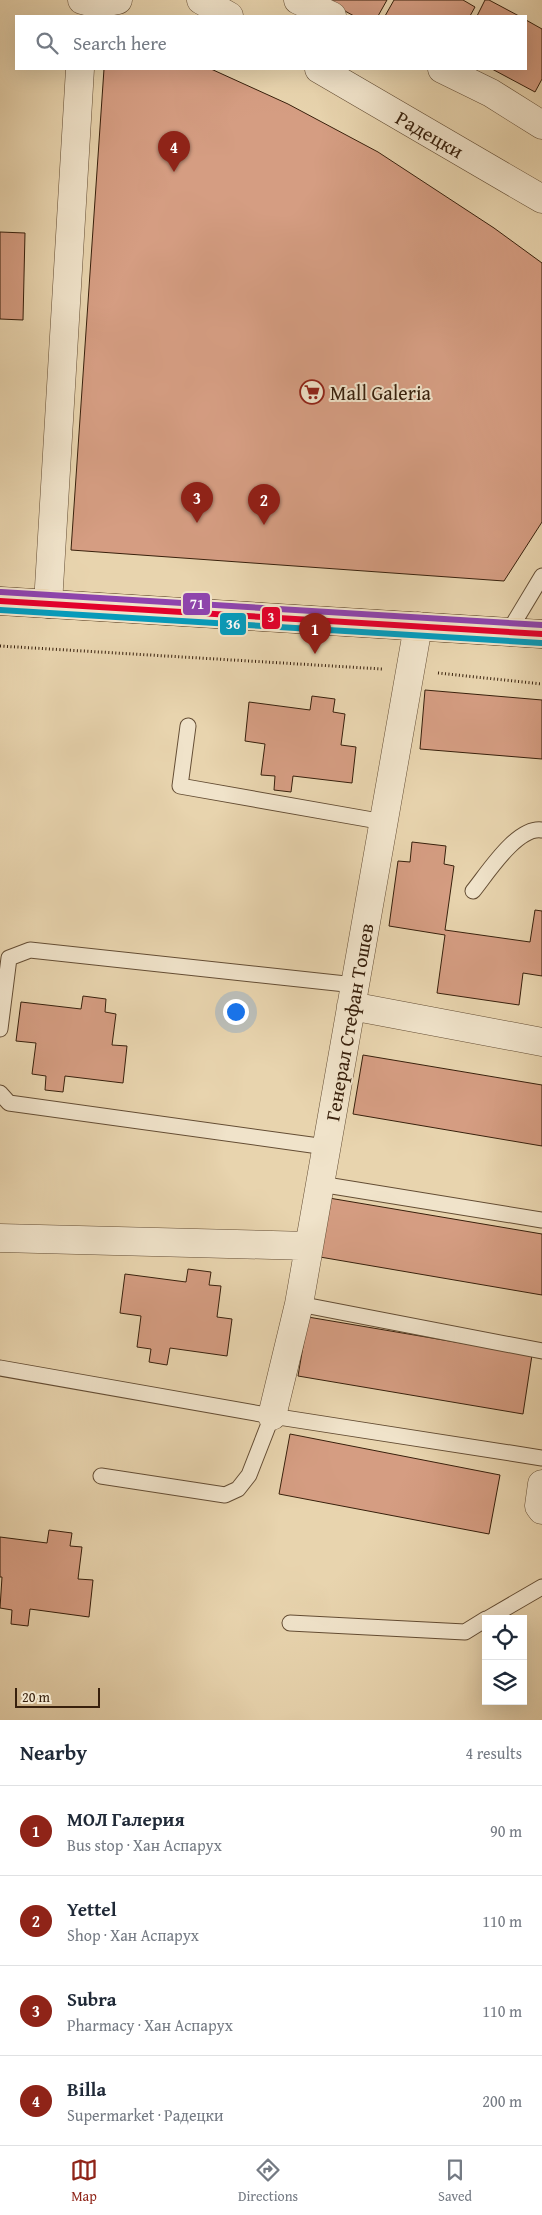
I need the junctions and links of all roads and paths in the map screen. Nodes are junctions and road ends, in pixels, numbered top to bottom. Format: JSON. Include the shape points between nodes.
{"nodes":[{"id":1,"x":118,"y":0,"type":"edge"},
{"id":2,"x":201,"y":0,"type":"edge"},
{"id":3,"x":298,"y":0,"type":"edge"},
{"id":4,"x":83,"y":6,"type":"edge"},
{"id":5,"x":227,"y":15,"type":"edge"},
{"id":6,"x":330,"y":15,"type":"edge"},
{"id":7,"x":80,"y":70,"type":"edge"},
{"id":8,"x":321,"y":70,"type":"edge"},
{"id":9,"x":444,"y":70,"type":"edge"},
{"id":10,"x":542,"y":125,"type":"edge"},
{"id":11,"x":542,"y":199,"type":"edge"},
{"id":12,"x":542,"y":576,"type":"edge"},
{"id":13,"x":0,"y":601,"type":"edge"},
{"id":14,"x":48,"y":604,"type":"junction"},
{"id":15,"x":418,"y":626,"type":"junction"},
{"id":16,"x":508,"y":631,"type":"junction"},
{"id":17,"x":542,"y":634,"type":"edge"},
{"id":18,"x":0,"y":646,"type":"edge"},
{"id":19,"x":410,"y":670,"type":"junction"},
{"id":20,"x":542,"y":684,"type":"edge"},
{"id":21,"x":188,"y":726,"type":"dead end"},
{"id":22,"x":384,"y":822,"type":"junction"},
{"id":23,"x":542,"y":830,"type":"edge"},
{"id":24,"x":473,"y":892,"type":"dead end"},
{"id":25,"x":353,"y":996,"type":"junction"},
{"id":26,"x":0,"y":1029,"type":"edge"},
{"id":27,"x":542,"y":1042,"type":"edge"},
{"id":28,"x":0,"y":1093,"type":"edge"},
{"id":29,"x":326,"y":1147,"type":"junction"},
{"id":30,"x":320,"y":1184,"type":"junction"},
{"id":31,"x":542,"y":1220,"type":"edge"},
{"id":32,"x":0,"y":1238,"type":"edge"},
{"id":33,"x":309,"y":1246,"type":"junction"},
{"id":34,"x":299,"y":1304,"type":"junction"},
{"id":35,"x":542,"y":1351,"type":"edge"},
{"id":36,"x":0,"y":1368,"type":"edge"},
{"id":37,"x":272,"y":1416,"type":"junction"},
{"id":38,"x":542,"y":1458,"type":"edge"},
{"id":39,"x":101,"y":1476,"type":"dead end"},
{"id":40,"x":542,"y":1484,"type":"edge"},
{"id":41,"x":542,"y":1510,"type":"edge"},
{"id":42,"x":542,"y":1587,"type":"edge"},
{"id":43,"x":493,"y":1615,"type":"edge"},
{"id":44,"x":482,"y":1621,"type":"edge"},
{"id":45,"x":290,"y":1623,"type":"dead end"}],
"edges":[{"from":1,"to":4,"type":"street"},
{"from":2,"to":5,"type":"street"},
{"from":3,"to":6,"type":"street"},
{"from":7,"to":14,"type":"street"},
{"from":8,"to":11,"type":"street","name":"Радецки"},
{"from":9,"to":10,"type":"street","via":[[491,93]]},
{"from":12,"to":16,"type":"lane"},
{"from":13,"to":14,"type":"main road"},
{"from":14,"to":15,"type":"main road"},
{"from":15,"to":16,"type":"main road"},
{"from":15,"to":19,"type":"street","name":"Генерал Стефан Тошев"},
{"from":16,"to":17,"type":"main road"},
{"from":18,"to":19,"type":"path"},
{"from":19,"to":20,"type":"path"},
{"from":19,"to":22,"type":"street","name":"Генерал Стефан Тошев"},
{"from":21,"to":22,"type":"lane","via":[[180,786]]},
{"from":22,"to":25,"type":"street","name":"Генерал Стефан Тошев"},
{"from":23,"to":24,"type":"lane","via":[[536,829],[512,842]]},
{"from":25,"to":26,"type":"lane","via":[[30,950],[9,958]]},
{"from":25,"to":27,"type":"street"},
{"from":25,"to":29,"type":"street","name":"Генерал Стефан Тошев"},
{"from":28,"to":29,"type":"lane","via":[[10,1103]]},
{"from":29,"to":30,"type":"street","name":"Генерал Стефан Тошев"},
{"from":30,"to":31,"type":"lane"},
{"from":30,"to":33,"type":"street","name":"Генерал Стефан Тошев"},
{"from":32,"to":33,"type":"street"},
{"from":33,"to":34,"type":"street","name":"Генерал Стефан Тошев"},
{"from":34,"to":35,"type":"lane"},
{"from":34,"to":37,"type":"street","name":"Генерал Стефан Тошев"},
{"from":36,"to":37,"type":"lane"},
{"from":37,"to":38,"type":"lane"},
{"from":37,"to":39,"type":"lane","via":[[248,1476],[238,1489],[225,1495]]},
{"from":40,"to":41,"type":"street","via":[[539,1506]]},
{"from":42,"to":43,"type":"lane"},
{"from":44,"to":45,"type":"lane","via":[[465,1632]]}]}
